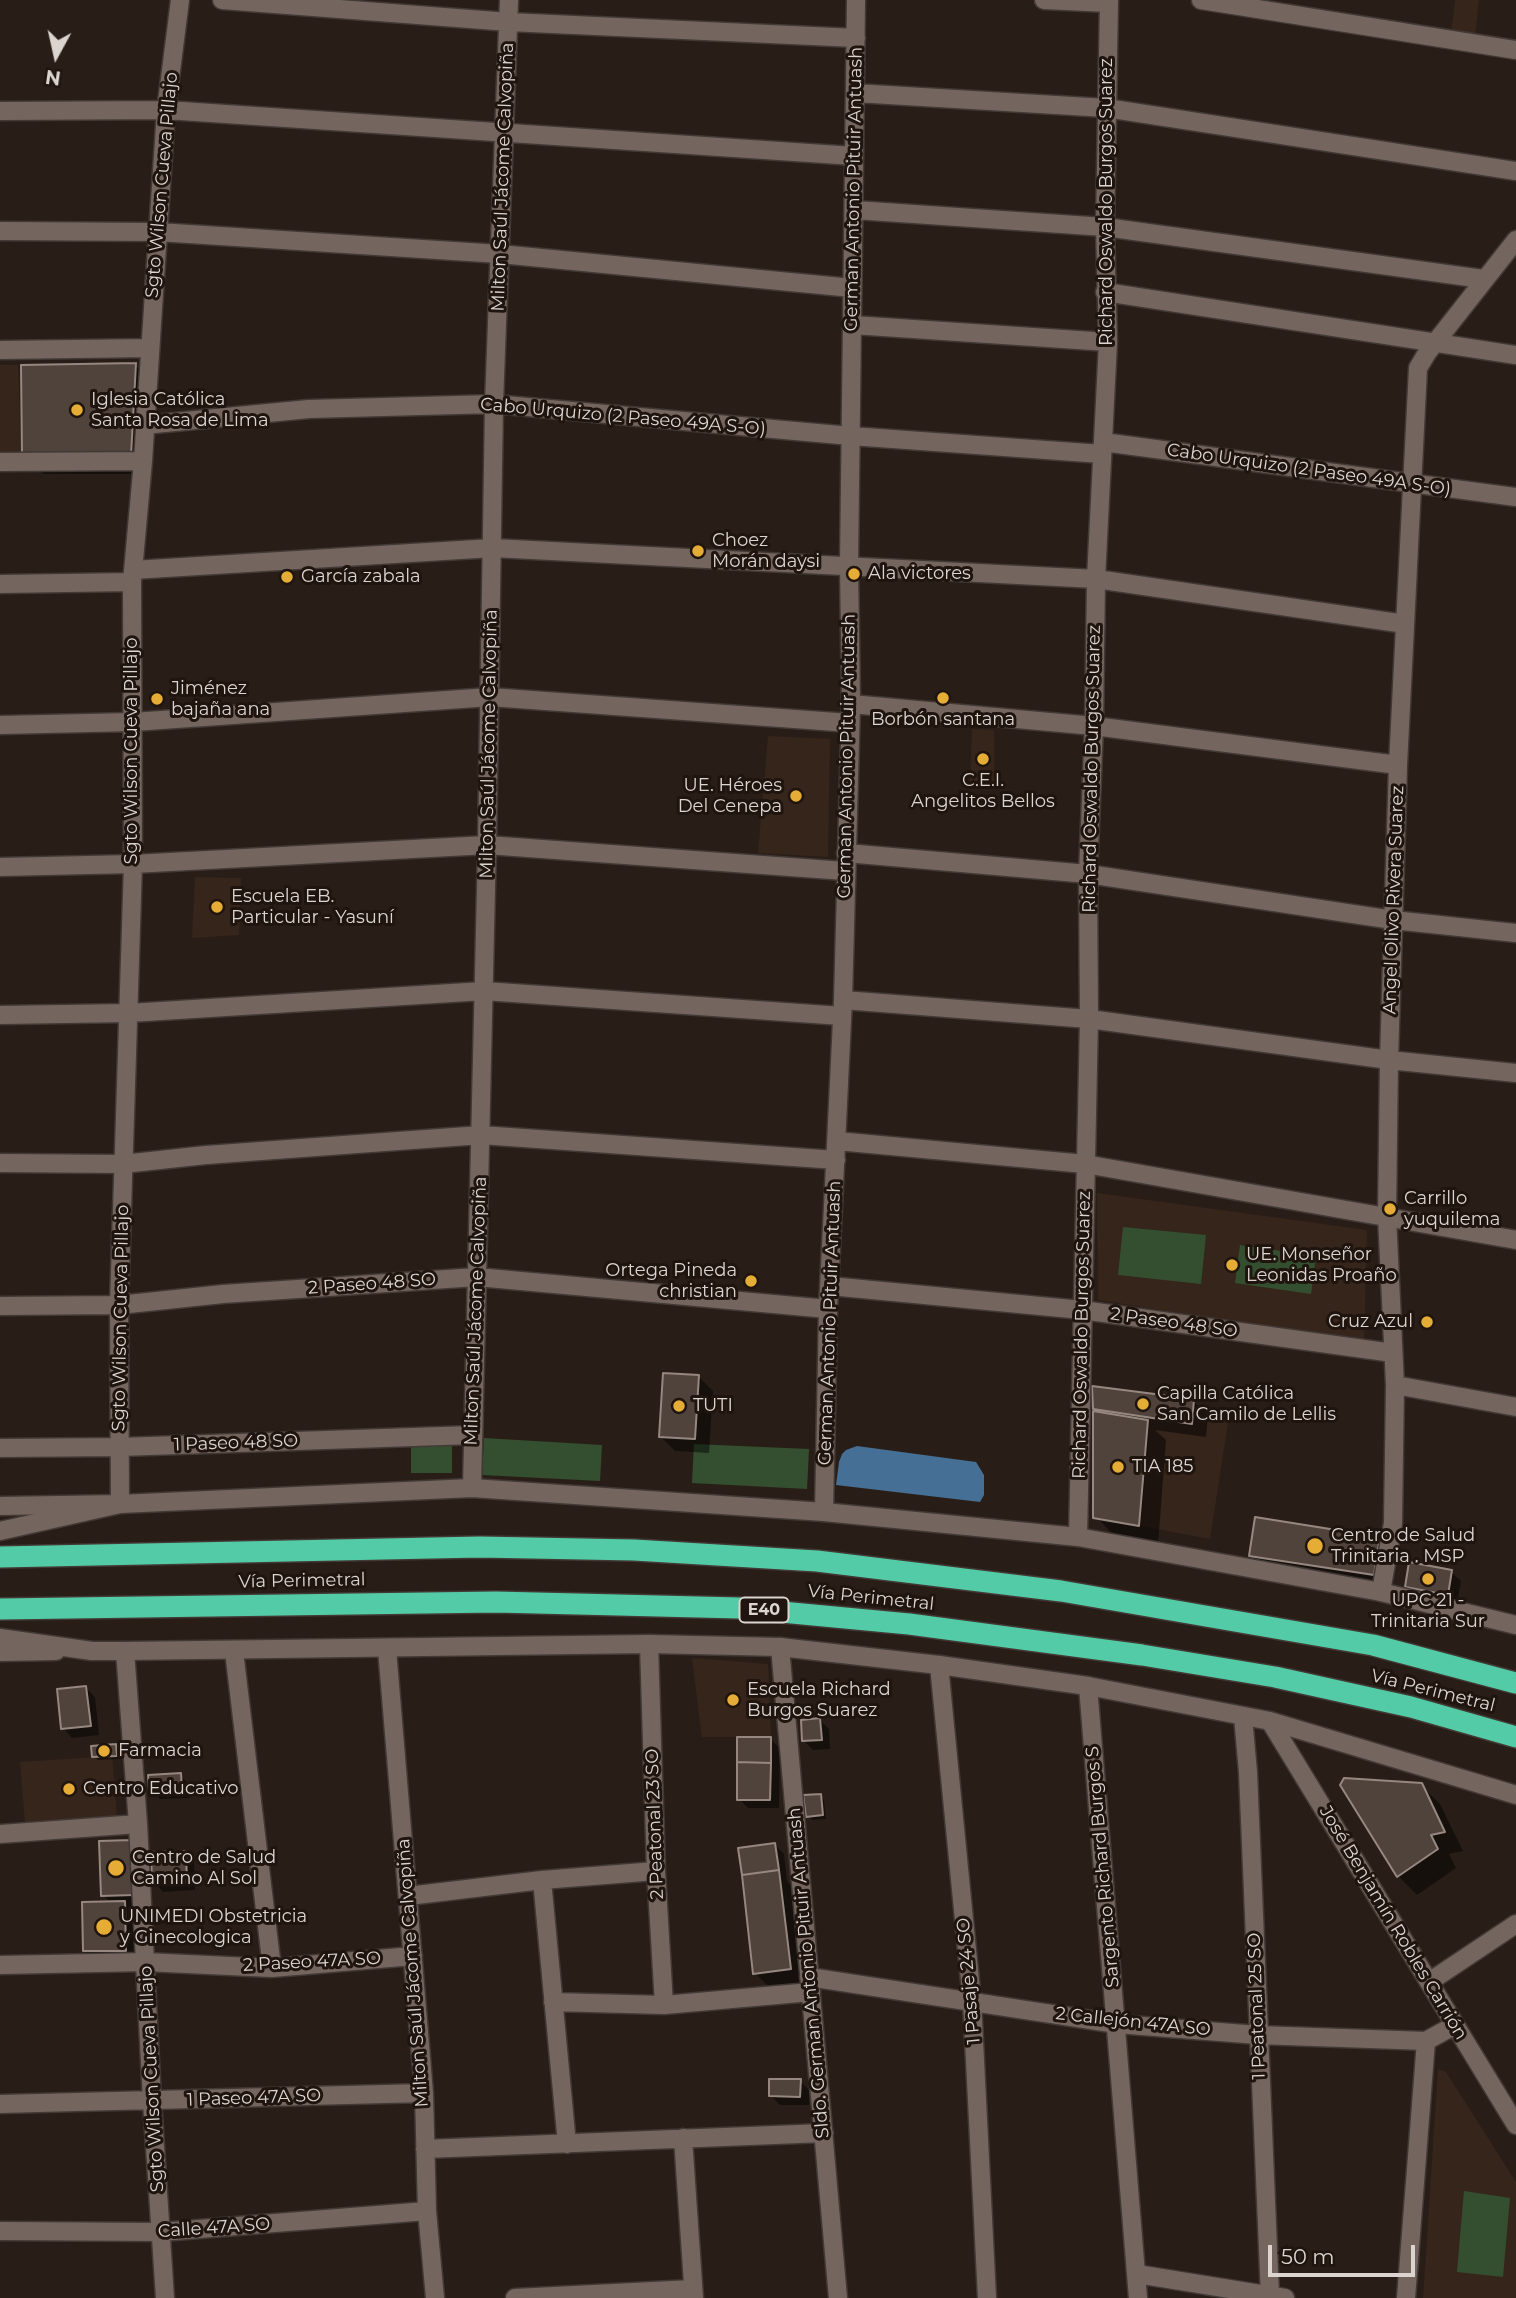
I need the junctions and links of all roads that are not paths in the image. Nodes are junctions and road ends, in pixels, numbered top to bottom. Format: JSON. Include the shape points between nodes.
{"nodes":[{"id":1,"x":180,"y":0,"type":"edge"},
{"id":2,"x":222,"y":0,"type":"edge"},
{"id":3,"x":509,"y":0,"type":"edge"},
{"id":4,"x":856,"y":0,"type":"edge"},
{"id":5,"x":1044,"y":0,"type":"edge"},
{"id":6,"x":1201,"y":0,"type":"edge"},
{"id":7,"x":1109,"y":2,"type":"edge"},
{"id":8,"x":509,"y":22,"type":"junction"},
{"id":9,"x":856,"y":38,"type":"junction"},
{"id":10,"x":1516,"y":50,"type":"edge"},
{"id":11,"x":855,"y":93,"type":"junction"},
{"id":12,"x":1106,"y":108,"type":"junction"},
{"id":13,"x":166,"y":110,"type":"junction"},
{"id":14,"x":0,"y":111,"type":"edge"},
{"id":15,"x":504,"y":133,"type":"junction"},
{"id":16,"x":854,"y":156,"type":"junction"},
{"id":17,"x":1516,"y":171,"type":"edge"},
{"id":18,"x":855,"y":210,"type":"junction"},
{"id":19,"x":1105,"y":227,"type":"junction"},
{"id":20,"x":0,"y":231,"type":"edge"},
{"id":21,"x":158,"y":232,"type":"junction"},
{"id":22,"x":1515,"y":243,"type":"edge"},
{"id":23,"x":500,"y":254,"type":"junction"},
{"id":24,"x":1483,"y":279,"type":"junction"},
{"id":25,"x":852,"y":288,"type":"junction"},
{"id":26,"x":1105,"y":292,"type":"junction"},
{"id":27,"x":853,"y":325,"type":"junction"},
{"id":28,"x":1437,"y":341,"type":"junction"},
{"id":29,"x":1108,"y":342,"type":"junction"},
{"id":30,"x":150,"y":348,"type":"junction"},
{"id":31,"x":0,"y":349,"type":"edge"},
{"id":32,"x":1516,"y":355,"type":"edge"},
{"id":33,"x":494,"y":404,"type":"junction"},
{"id":34,"x":144,"y":425,"type":"junction"},
{"id":35,"x":850,"y":436,"type":"junction"},
{"id":36,"x":1102,"y":448,"type":"junction"},
{"id":37,"x":143,"y":461,"type":"junction"},
{"id":38,"x":0,"y":462,"type":"edge"},
{"id":39,"x":1412,"y":483,"type":"junction"},
{"id":40,"x":1516,"y":497,"type":"edge"},
{"id":41,"x":493,"y":548,"type":"junction"},
{"id":42,"x":849,"y":566,"type":"junction"},
{"id":43,"x":132,"y":576,"type":"junction"},
{"id":44,"x":1096,"y":579,"type":"junction"},
{"id":45,"x":0,"y":584,"type":"edge"},
{"id":46,"x":1405,"y":624,"type":"junction"},
{"id":47,"x":490,"y":697,"type":"junction"},
{"id":48,"x":851,"y":704,"type":"junction"},
{"id":49,"x":133,"y":722,"type":"junction"},
{"id":50,"x":849,"y":723,"type":"junction"},
{"id":51,"x":0,"y":725,"type":"edge"},
{"id":52,"x":1094,"y":726,"type":"junction"},
{"id":53,"x":1398,"y":765,"type":"junction"},
{"id":54,"x":488,"y":845,"type":"junction"},
{"id":55,"x":846,"y":853,"type":"junction"},
{"id":56,"x":133,"y":864,"type":"junction"},
{"id":57,"x":0,"y":867,"type":"edge"},
{"id":58,"x":845,"y":871,"type":"junction"},
{"id":59,"x":1088,"y":874,"type":"junction"},
{"id":60,"x":1393,"y":920,"type":"junction"},
{"id":61,"x":1516,"y":933,"type":"edge"},
{"id":62,"x":484,"y":991,"type":"junction"},
{"id":63,"x":843,"y":1008,"type":"junction"},
{"id":64,"x":129,"y":1013,"type":"junction"},
{"id":65,"x":0,"y":1015,"type":"edge"},
{"id":66,"x":1089,"y":1019,"type":"junction"},
{"id":67,"x":1389,"y":1060,"type":"junction"},
{"id":68,"x":1516,"y":1073,"type":"edge"},
{"id":69,"x":481,"y":1135,"type":"junction"},
{"id":70,"x":837,"y":1141,"type":"junction"},
{"id":71,"x":836,"y":1160,"type":"junction"},
{"id":72,"x":0,"y":1163,"type":"edge"},
{"id":73,"x":123,"y":1164,"type":"junction"},
{"id":74,"x":1085,"y":1164,"type":"junction"},
{"id":75,"x":1387,"y":1216,"type":"junction"},
{"id":76,"x":1516,"y":1240,"type":"edge"},
{"id":77,"x":477,"y":1277,"type":"junction"},
{"id":78,"x":830,"y":1286,"type":"junction"},
{"id":79,"x":119,"y":1305,"type":"junction"},
{"id":80,"x":0,"y":1306,"type":"edge"},
{"id":81,"x":828,"y":1309,"type":"junction"},
{"id":82,"x":1082,"y":1310,"type":"junction"},
{"id":83,"x":1393,"y":1353,"type":"junction"},
{"id":84,"x":1395,"y":1385,"type":"junction"},
{"id":85,"x":1516,"y":1407,"type":"edge"},
{"id":86,"x":472,"y":1435,"type":"junction"},
{"id":87,"x":120,"y":1447,"type":"junction"},
{"id":88,"x":0,"y":1448,"type":"edge"},
{"id":89,"x":472,"y":1488,"type":"junction"},
{"id":90,"x":120,"y":1504,"type":"junction"},
{"id":91,"x":0,"y":1506,"type":"edge"},
{"id":92,"x":824,"y":1512,"type":"junction"},
{"id":93,"x":0,"y":1531,"type":"edge"},
{"id":94,"x":1078,"y":1538,"type":"junction"},
{"id":95,"x":0,"y":1557,"type":"edge"},
{"id":96,"x":1381,"y":1592,"type":"junction"},
{"id":97,"x":0,"y":1609,"type":"edge"},
{"id":98,"x":1516,"y":1625,"type":"edge"},
{"id":99,"x":0,"y":1638,"type":"edge"},
{"id":100,"x":649,"y":1644,"type":"junction"},
{"id":101,"x":780,"y":1647,"type":"junction"},
{"id":102,"x":387,"y":1649,"type":"junction"},
{"id":103,"x":92,"y":1651,"type":"junction"},
{"id":104,"x":125,"y":1651,"type":"junction"},
{"id":105,"x":234,"y":1651,"type":"junction"},
{"id":106,"x":0,"y":1652,"type":"edge"},
{"id":107,"x":939,"y":1665,"type":"junction"},
{"id":108,"x":1516,"y":1683,"type":"edge"},
{"id":109,"x":1088,"y":1686,"type":"junction"},
{"id":110,"x":1243,"y":1717,"type":"junction"},
{"id":111,"x":1270,"y":1721,"type":"junction"},
{"id":112,"x":1516,"y":1737,"type":"edge"},
{"id":113,"x":1516,"y":1795,"type":"edge"},
{"id":114,"x":138,"y":1824,"type":"junction"},
{"id":115,"x":0,"y":1834,"type":"edge"},
{"id":116,"x":656,"y":1871,"type":"junction"},
{"id":117,"x":542,"y":1880,"type":"junction"},
{"id":118,"x":408,"y":1896,"type":"junction"},
{"id":119,"x":1516,"y":1924,"type":"edge"},
{"id":120,"x":413,"y":1956,"type":"junction"},
{"id":121,"x":145,"y":1962,"type":"junction"},
{"id":122,"x":0,"y":1965,"type":"edge"},
{"id":123,"x":272,"y":1968,"type":"junction"},
{"id":124,"x":1429,"y":1982,"type":"junction"},
{"id":125,"x":810,"y":1984,"type":"junction"},
{"id":126,"x":972,"y":2001,"type":"junction"},
{"id":127,"x":553,"y":2002,"type":"junction"},
{"id":128,"x":664,"y":2005,"type":"junction"},
{"id":129,"x":1116,"y":2024,"type":"junction"},
{"id":130,"x":1455,"y":2025,"type":"junction"},
{"id":131,"x":1258,"y":2035,"type":"junction"},
{"id":132,"x":1426,"y":2041,"type":"junction"},
{"id":133,"x":424,"y":2093,"type":"junction"},
{"id":134,"x":152,"y":2101,"type":"junction"},
{"id":135,"x":0,"y":2104,"type":"edge"},
{"id":136,"x":1514,"y":2117,"type":"edge"},
{"id":137,"x":824,"y":2133,"type":"junction"},
{"id":138,"x":683,"y":2138,"type":"junction"},
{"id":139,"x":567,"y":2144,"type":"junction"},
{"id":140,"x":425,"y":2150,"type":"junction"},
{"id":141,"x":427,"y":2211,"type":"junction"},
{"id":142,"x":0,"y":2231,"type":"edge"},
{"id":143,"x":161,"y":2232,"type":"junction"},
{"id":144,"x":1137,"y":2274,"type":"junction"},
{"id":145,"x":693,"y":2294,"type":"edge"},
{"id":146,"x":572,"y":2296,"type":"edge"},
{"id":147,"x":1277,"y":2297,"type":"edge"},
{"id":148,"x":165,"y":2298,"type":"edge"},
{"id":149,"x":435,"y":2298,"type":"edge"},
{"id":150,"x":515,"y":2298,"type":"edge"},
{"id":151,"x":838,"y":2298,"type":"edge"},
{"id":152,"x":987,"y":2298,"type":"edge"},
{"id":153,"x":1138,"y":2298,"type":"edge"},
{"id":154,"x":1406,"y":2298,"type":"edge"}],
"edges":[{"from":1,"to":13,"type":"street","name":"Sgto Wilson Cueva Pillajo"},
{"from":2,"to":8,"type":"street"},
{"from":3,"to":8,"type":"street","name":"Milton Saúl Jácome Calvopiña"},
{"from":4,"to":9,"type":"street","name":"German Antonio Pituir Antuash"},
{"from":5,"to":7,"type":"street"},
{"from":6,"to":10,"type":"street"},
{"from":7,"to":12,"type":"street","name":"Richard Oswaldo Burgos Suarez"},
{"from":8,"to":9,"type":"street"},
{"from":8,"to":15,"type":"street","name":"Milton Saúl Jácome Calvopiña"},
{"from":9,"to":11,"type":"street","name":"German Antonio Pituir Antuash"},
{"from":11,"to":12,"type":"street"},
{"from":11,"to":16,"type":"street","name":"German Antonio Pituir Antuash"},
{"from":12,"to":17,"type":"street"},
{"from":12,"to":19,"type":"street","name":"Richard Oswaldo Burgos Suarez"},
{"from":13,"to":14,"type":"street"},
{"from":13,"to":15,"type":"street"},
{"from":13,"to":21,"type":"street","name":"Sgto Wilson Cueva Pillajo"},
{"from":15,"to":16,"type":"street"},
{"from":15,"to":23,"type":"street","name":"Milton Saúl Jácome Calvopiña"},
{"from":16,"to":18,"type":"street","name":"German Antonio Pituir Antuash"},
{"from":18,"to":19,"type":"street"},
{"from":18,"to":25,"type":"street","name":"German Antonio Pituir Antuash"},
{"from":19,"to":24,"type":"street"},
{"from":19,"to":26,"type":"street","name":"Richard Oswaldo Burgos Suarez"},
{"from":20,"to":21,"type":"street"},
{"from":21,"to":23,"type":"street"},
{"from":21,"to":30,"type":"street","name":"Sgto Wilson Cueva Pillajo"},
{"from":22,"to":24,"type":"street","name":"Angel Olivo Rivera Suarez"},
{"from":23,"to":25,"type":"street"},
{"from":23,"to":33,"type":"street","name":"Milton Saúl Jácome Calvopiña"},
{"from":24,"to":28,"type":"street","name":"Angel Olivo Rivera Suarez"},
{"from":25,"to":27,"type":"street","name":"German Antonio Pituir Antuash"},
{"from":26,"to":28,"type":"street"},
{"from":26,"to":29,"type":"street","name":"Richard Oswaldo Burgos Suarez"},
{"from":27,"to":29,"type":"street"},
{"from":27,"to":35,"type":"street","name":"German Antonio Pituir Antuash"},
{"from":28,"to":32,"type":"street"},
{"from":28,"to":39,"type":"street","name":"Angel Olivo Rivera Suarez","via":[[1418,368]]},
{"from":29,"to":36,"type":"street","name":"Richard Oswaldo Burgos Suarez"},
{"from":30,"to":31,"type":"street"},
{"from":30,"to":34,"type":"street","name":"Sgto Wilson Cueva Pillajo"},
{"from":33,"to":34,"type":"street","name":"Cabo Urquizo (2 Paseo 49A S-O)","via":[[309,409]]},
{"from":33,"to":35,"type":"street","name":"Cabo Urquizo (2 Paseo 49A S-O)"},
{"from":33,"to":41,"type":"street","name":"Milton Saúl Jácome Calvopiña"},
{"from":34,"to":37,"type":"street","name":"Sgto Wilson Cueva Pillajo"},
{"from":35,"to":36,"type":"street","name":"Cabo Urquizo (2 Paseo 49A S-O)"},
{"from":35,"to":42,"type":"street","name":"German Antonio Pituir Antuash"},
{"from":36,"to":39,"type":"street","name":"Cabo Urquizo (2 Paseo 49A S-O)"},
{"from":36,"to":44,"type":"street","name":"Richard Oswaldo Burgos Suarez"},
{"from":37,"to":38,"type":"street"},
{"from":37,"to":43,"type":"street","name":"Sgto Wilson Cueva Pillajo"},
{"from":39,"to":40,"type":"street","name":"Cabo Urquizo (2 Paseo 49A S-O)"},
{"from":39,"to":46,"type":"street","name":"Angel Olivo Rivera Suarez"},
{"from":41,"to":42,"type":"street"},
{"from":41,"to":43,"type":"street"},
{"from":41,"to":47,"type":"street","name":"Milton Saúl Jácome Calvopiña"},
{"from":42,"to":44,"type":"street"},
{"from":42,"to":48,"type":"street","name":"German Antonio Pituir Antuash"},
{"from":43,"to":45,"type":"street"},
{"from":43,"to":49,"type":"street","name":"Sgto Wilson Cueva Pillajo"},
{"from":44,"to":46,"type":"street"},
{"from":44,"to":52,"type":"street","name":"Richard Oswaldo Burgos Suarez"},
{"from":46,"to":53,"type":"street","name":"Angel Olivo Rivera Suarez"},
{"from":47,"to":49,"type":"street"},
{"from":47,"to":50,"type":"street"},
{"from":47,"to":54,"type":"street","name":"Milton Saúl Jácome Calvopiña"},
{"from":48,"to":50,"type":"street","name":"German Antonio Pituir Antuash"},
{"from":48,"to":52,"type":"street"},
{"from":49,"to":51,"type":"street"},
{"from":49,"to":56,"type":"street","name":"Sgto Wilson Cueva Pillajo"},
{"from":50,"to":55,"type":"street","name":"German Antonio Pituir Antuash"},
{"from":52,"to":53,"type":"street"},
{"from":52,"to":59,"type":"street","name":"Richard Oswaldo Burgos Suarez"},
{"from":53,"to":60,"type":"street","name":"Angel Olivo Rivera Suarez"},
{"from":54,"to":56,"type":"street"},
{"from":54,"to":58,"type":"street"},
{"from":54,"to":62,"type":"street","name":"Milton Saúl Jácome Calvopiña"},
{"from":55,"to":58,"type":"street","name":"German Antonio Pituir Antuash"},
{"from":55,"to":59,"type":"street"},
{"from":56,"to":57,"type":"street"},
{"from":56,"to":64,"type":"street","name":"Sgto Wilson Cueva Pillajo"},
{"from":58,"to":63,"type":"street","name":"German Antonio Pituir Antuash"},
{"from":59,"to":60,"type":"street"},
{"from":59,"to":66,"type":"street","name":"Richard Oswaldo Burgos Suarez"},
{"from":60,"to":61,"type":"street"},
{"from":60,"to":67,"type":"street","name":"Angel Olivo Rivera Suarez"},
{"from":62,"to":63,"type":"street"},
{"from":62,"to":64,"type":"street"},
{"from":62,"to":69,"type":"street","name":"Milton Saúl Jácome Calvopiña"},
{"from":63,"to":66,"type":"street"},
{"from":63,"to":70,"type":"street","name":"German Antonio Pituir Antuash"},
{"from":64,"to":65,"type":"street"},
{"from":64,"to":73,"type":"street","name":"Sgto Wilson Cueva Pillajo"},
{"from":66,"to":67,"type":"street"},
{"from":66,"to":74,"type":"street","name":"Richard Oswaldo Burgos Suarez"},
{"from":67,"to":68,"type":"street"},
{"from":67,"to":75,"type":"street","name":"Angel Olivo Rivera Suarez"},
{"from":69,"to":71,"type":"street"},
{"from":69,"to":73,"type":"street"},
{"from":69,"to":77,"type":"street","name":"Milton Saúl Jácome Calvopiña"},
{"from":70,"to":71,"type":"street","name":"German Antonio Pituir Antuash"},
{"from":70,"to":74,"type":"street"},
{"from":71,"to":78,"type":"street","name":"German Antonio Pituir Antuash"},
{"from":72,"to":73,"type":"street"},
{"from":73,"to":79,"type":"street","name":"Sgto Wilson Cueva Pillajo"},
{"from":74,"to":75,"type":"street"},
{"from":74,"to":82,"type":"street","name":"Richard Oswaldo Burgos Suarez"},
{"from":75,"to":76,"type":"street"},
{"from":75,"to":83,"type":"street","name":"Angel Olivo Rivera Suarez"},
{"from":77,"to":79,"type":"street","name":"2 Paseo 48 SO"},
{"from":77,"to":81,"type":"street","name":"2 Paseo 48 SO"},
{"from":77,"to":86,"type":"street","name":"Milton Saúl Jácome Calvopiña"},
{"from":78,"to":81,"type":"street","name":"German Antonio Pituir Antuash"},
{"from":78,"to":82,"type":"street","name":"2 Paseo 48 SO"},
{"from":79,"to":80,"type":"street","name":"2 Paseo 48 SO"},
{"from":79,"to":87,"type":"street","name":"Sgto Wilson Cueva Pillajo"},
{"from":81,"to":92,"type":"street","name":"German Antonio Pituir Antuash"},
{"from":82,"to":83,"type":"street","name":"2 Paseo 48 SO"},
{"from":82,"to":94,"type":"street","name":"Richard Oswaldo Burgos Suarez"},
{"from":83,"to":84,"type":"street","name":"Angel Olivo Rivera Suarez"},
{"from":84,"to":85,"type":"street"},
{"from":84,"to":96,"type":"street","name":"Angel Olivo Rivera Suarez","via":[[1393,1523]]},
{"from":86,"to":87,"type":"street","name":"1 Paseo 48 SO"},
{"from":86,"to":89,"type":"street","name":"Milton Saúl Jácome Calvopiña"},
{"from":87,"to":88,"type":"street","name":"1 Paseo 48 SO"},
{"from":87,"to":90,"type":"street","name":"Sgto Wilson Cueva Pillajo"},
{"from":89,"to":90,"type":"street"},
{"from":89,"to":92,"type":"street"},
{"from":90,"to":91,"type":"street"},
{"from":90,"to":93,"type":"street"},
{"from":92,"to":94,"type":"street"},
{"from":94,"to":96,"type":"street"},
{"from":95,"to":108,"type":"highway","name":"Vía Perimetral","via":[[480,1547],[817,1560],[1061,1591],[1359,1643]]},
{"from":96,"to":98,"type":"street"},
{"from":97,"to":112,"type":"highway","name":"Vía Perimetral","number":"E40","via":[[496,1602],[752,1609],[909,1624],[1182,1661],[1411,1707]]},
{"from":99,"to":103,"type":"street","number":"E40"},
{"from":100,"to":101,"type":"street","number":"E40"},
{"from":100,"to":102,"type":"street","number":"E40"},
{"from":100,"to":116,"type":"street","name":"2 Peatonal 23 SO"},
{"from":101,"to":107,"type":"street","number":"E40"},
{"from":101,"to":125,"type":"street","name":"Sldo. German Antonio Pituir Antuash"},
{"from":102,"to":105,"type":"street","number":"E40"},
{"from":102,"to":118,"type":"street","name":"Milton Saúl Jácome Calvopiña"},
{"from":103,"to":104,"type":"street","number":"E40"},
{"from":103,"to":106,"type":"street"},
{"from":104,"to":105,"type":"street","number":"E40"},
{"from":104,"to":114,"type":"street","name":"Sgto Wilson Cueva Pillajo"},
{"from":105,"to":123,"type":"street"},
{"from":107,"to":109,"type":"street","number":"E40"},
{"from":107,"to":126,"type":"street","name":"1 Pasaje 24 SO"},
{"from":109,"to":110,"type":"street","number":"E40"},
{"from":109,"to":129,"type":"street","name":"Sargento Richard Burgos S"},
{"from":110,"to":111,"type":"street","number":"E40"},
{"from":110,"to":131,"type":"street","name":"1 Peatonal 25 SO"},
{"from":111,"to":113,"type":"street","number":"E40"},
{"from":111,"to":124,"type":"street","name":"José Benjamín Robles Carrión"},
{"from":114,"to":115,"type":"street"},
{"from":114,"to":121,"type":"street","name":"Sgto Wilson Cueva Pillajo"},
{"from":116,"to":117,"type":"street"},
{"from":116,"to":128,"type":"street","name":"2 Peatonal 23 SO"},
{"from":117,"to":118,"type":"street"},
{"from":117,"to":127,"type":"street"},
{"from":118,"to":120,"type":"street","name":"Milton Saúl Jácome Calvopiña"},
{"from":119,"to":124,"type":"street"},
{"from":120,"to":123,"type":"street","name":"2 Paseo 47A SO"},
{"from":120,"to":133,"type":"street","name":"Milton Saúl Jácome Calvopiña"},
{"from":121,"to":122,"type":"street","name":"2 Paseo 47A SO"},
{"from":121,"to":123,"type":"street","name":"2 Paseo 47A SO"},
{"from":121,"to":134,"type":"street","name":"Sgto Wilson Cueva Pillajo"},
{"from":124,"to":130,"type":"street","name":"José Benjamín Robles Carrión"},
{"from":125,"to":126,"type":"street","name":"2 Callejón 47A SO"},
{"from":125,"to":128,"type":"street"},
{"from":125,"to":137,"type":"street","name":"Sldo. German Antonio Pituir Antuash"},
{"from":126,"to":129,"type":"street","name":"2 Callejón 47A SO"},
{"from":126,"to":152,"type":"street","name":"1 Pasaje 24 SO"},
{"from":127,"to":128,"type":"street"},
{"from":127,"to":139,"type":"street"},
{"from":129,"to":131,"type":"street","name":"2 Callejón 47A SO"},
{"from":129,"to":144,"type":"street","name":"Sargento Richard Burgos S"},
{"from":130,"to":132,"type":"street"},
{"from":130,"to":136,"type":"street","name":"José Benjamín Robles Carrión"},
{"from":131,"to":132,"type":"street","name":"2 Callejón 47A SO"},
{"from":131,"to":147,"type":"street","name":"1 Peatonal 25 SO"},
{"from":132,"to":154,"type":"street"},
{"from":133,"to":134,"type":"street","name":"1 Paseo 47A SO"},
{"from":133,"to":140,"type":"street","name":"Milton Saúl Jácome Calvopiña"},
{"from":134,"to":135,"type":"street","name":"1 Paseo 47A SO"},
{"from":134,"to":143,"type":"street","name":"Sgto Wilson Cueva Pillajo"},
{"from":137,"to":138,"type":"street"},
{"from":137,"to":151,"type":"street","name":"Sldo. German Antonio Pituir Antuash"},
{"from":138,"to":139,"type":"street"},
{"from":138,"to":145,"type":"street"},
{"from":139,"to":140,"type":"street"},
{"from":140,"to":141,"type":"street","name":"Milton Saúl Jácome Calvopiña"},
{"from":141,"to":143,"type":"street","name":"Calle 47A SO"},
{"from":141,"to":149,"type":"street","name":"Milton Saúl Jácome Calvopiña"},
{"from":142,"to":143,"type":"street","name":"Calle 47A SO"},
{"from":143,"to":148,"type":"street","name":"Sgto Wilson Cueva Pillajo"},
{"from":144,"to":147,"type":"street"},
{"from":144,"to":153,"type":"street","name":"Sargento Richard Burgos S"},
{"from":145,"to":146,"type":"street"},
{"from":146,"to":150,"type":"street"}]}
